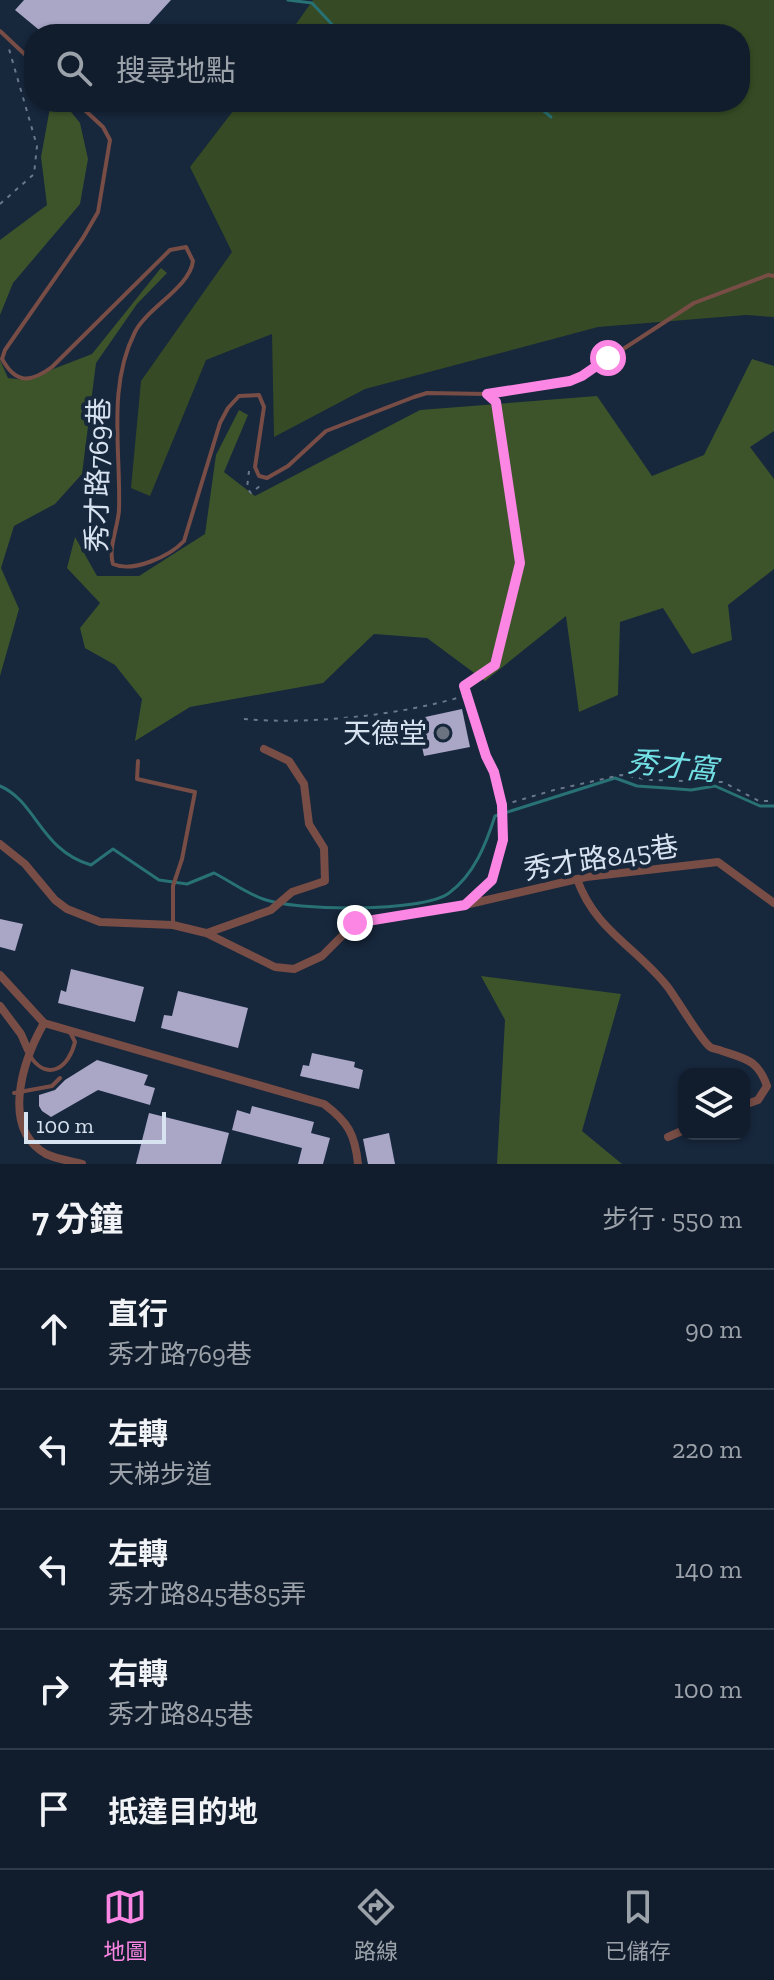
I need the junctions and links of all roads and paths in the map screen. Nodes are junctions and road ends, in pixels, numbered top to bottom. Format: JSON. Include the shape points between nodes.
{"nodes":[{"id":1,"x":0,"y":31,"type":"edge"},
{"id":2,"x":5,"y":36,"type":"junction"},
{"id":3,"x":24,"y":54,"type":"edge"},
{"id":4,"x":24,"y":101,"type":"edge"},
{"id":5,"x":27,"y":112,"type":"edge"},
{"id":6,"x":87,"y":112,"type":"edge"},
{"id":7,"x":0,"y":204,"type":"edge"},
{"id":8,"x":774,"y":276,"type":"edge"},
{"id":9,"x":487,"y":394,"type":"junction"},
{"id":10,"x":465,"y":695,"type":"junction"},
{"id":11,"x":244,"y":719,"type":"dead end"},
{"id":12,"x":264,"y":749,"type":"dead end"},
{"id":13,"x":138,"y":761,"type":"dead end"},
{"id":14,"x":774,"y":801,"type":"edge"},
{"id":15,"x":502,"y":805,"type":"junction"},
{"id":16,"x":0,"y":844,"type":"edge"},
{"id":17,"x":577,"y":879,"type":"junction"},
{"id":18,"x":774,"y":903,"type":"edge"},
{"id":19,"x":465,"y":905,"type":"junction"},
{"id":20,"x":173,"y":925,"type":"junction"},
{"id":21,"x":206,"y":933,"type":"junction"},
{"id":22,"x":0,"y":975,"type":"edge"},
{"id":23,"x":0,"y":1006,"type":"edge"},
{"id":24,"x":44,"y":1023,"type":"junction"},
{"id":25,"x":69,"y":1031,"type":"junction"},
{"id":26,"x":28,"y":1050,"type":"junction"},
{"id":27,"x":60,"y":1078,"type":"dead end"},
{"id":28,"x":14,"y":1093,"type":"junction"},
{"id":29,"x":750,"y":1103,"type":"edge"},
{"id":30,"x":678,"y":1133,"type":"edge"},
{"id":31,"x":668,"y":1137,"type":"dead end"},
{"id":32,"x":82,"y":1164,"type":"edge"},
{"id":33,"x":358,"y":1164,"type":"edge"}],
"edges":[{"from":1,"to":2,"type":"lane"},
{"from":2,"to":3,"type":"lane"},
{"from":2,"to":4,"type":"path"},
{"from":5,"to":7,"type":"path","via":[[37,146],[34,174]]},
{"from":6,"to":9,"type":"lane","name":"秀才路769巷","via":[[110,140],[98,212],[2,359],[15,376],[31,379],[52,367],[170,250],[186,247],[193,261],[189,274],[139,326],[123,368],[113,564],[136,566],[184,541],[220,423],[239,396],[259,395],[263,401],[255,467],[267,478],[344,422],[427,393]]},
{"from":8,"to":9,"type":"lane","name":"秀才路769巷","via":[[694,303],[577,379]]},
{"from":9,"to":10,"type":"path","via":[[496,402],[520,563],[495,665],[464,686]]},
{"from":10,"to":11,"type":"path","via":[[426,708],[282,723]]},
{"from":10,"to":15,"type":"path"},
{"from":12,"to":21,"type":"street","via":[[289,761],[304,784],[309,824],[324,848],[325,881],[292,892],[271,910]]},
{"from":13,"to":20,"type":"lane","via":[[137,779],[195,792],[173,886]]},
{"from":14,"to":15,"type":"path","via":[[759,801],[723,782],[621,775]]},
{"from":15,"to":19,"type":"path","via":[[503,840],[492,880]]},
{"from":16,"to":20,"type":"street","name":"秀才路845巷","via":[[67,909],[100,922]]},
{"from":17,"to":18,"type":"street","name":"秀才路845巷","via":[[718,862]]},
{"from":17,"to":19,"type":"street","name":"秀才路845巷"},
{"from":17,"to":29,"type":"street","via":[[600,922],[644,960],[710,1047],[752,1061],[767,1086]]},
{"from":19,"to":21,"type":"street","name":"秀才路845巷","via":[[355,923],[322,956],[294,969],[275,967]]},
{"from":20,"to":21,"type":"street","name":"秀才路845巷"},
{"from":22,"to":24,"type":"street"},
{"from":23,"to":26,"type":"street"},
{"from":24,"to":25,"type":"street"},
{"from":24,"to":26,"type":"street"},
{"from":25,"to":26,"type":"lane","via":[[75,1042],[61,1068],[37,1065]]},
{"from":25,"to":33,"type":"street","via":[[324,1104],[348,1126]]},
{"from":26,"to":28,"type":"street"},
{"from":27,"to":28,"type":"lane","via":[[52,1086]]},
{"from":28,"to":32,"type":"street","via":[[24,1135],[45,1153]]},
{"from":30,"to":31,"type":"street"}]}
